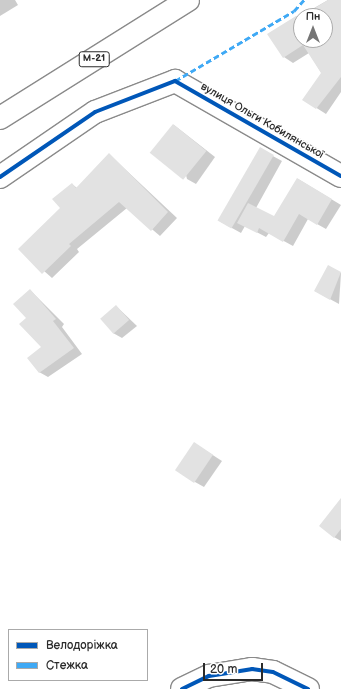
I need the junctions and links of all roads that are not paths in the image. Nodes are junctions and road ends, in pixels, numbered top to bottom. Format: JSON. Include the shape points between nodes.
{"nodes":[{"id":1,"x":188,"y":0,"type":"edge"},
{"id":2,"x":0,"y":118,"type":"edge"},
{"id":3,"x":341,"y":176,"type":"edge"},
{"id":4,"x":0,"y":177,"type":"edge"},
{"id":5,"x":182,"y":689,"type":"edge"},
{"id":6,"x":308,"y":689,"type":"edge"}],
"edges":[{"from":1,"to":2,"type":"main road","number":"М-21"},
{"from":3,"to":4,"type":"main road","name":"вулиця Ольги Кобилянської","via":[[175,81],[96,112]]},
{"from":5,"to":6,"type":"main road","via":[[209,676],[252,669],[273,672]]}]}
